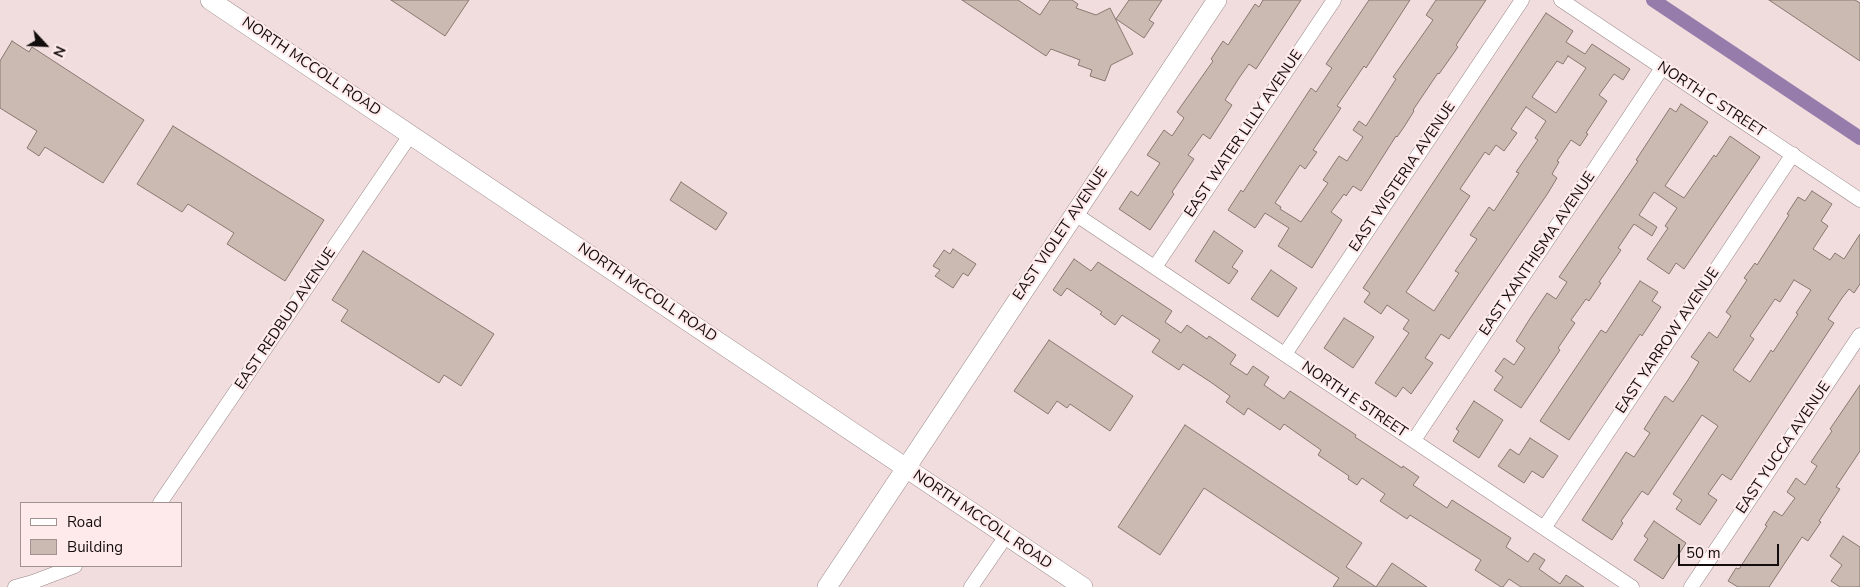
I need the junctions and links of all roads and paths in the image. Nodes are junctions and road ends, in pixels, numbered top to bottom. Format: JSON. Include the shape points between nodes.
{"nodes":[{"id":1,"x":210,"y":0,"type":"edge"},
{"id":2,"x":1217,"y":0,"type":"edge"},
{"id":3,"x":1334,"y":0,"type":"edge"},
{"id":4,"x":1522,"y":0,"type":"edge"},
{"id":5,"x":1561,"y":0,"type":"edge"},
{"id":6,"x":1662,"y":68,"type":"junction"},
{"id":7,"x":411,"y":134,"type":"junction"},
{"id":8,"x":1793,"y":154,"type":"junction"},
{"id":9,"x":1860,"y":200,"type":"edge"},
{"id":10,"x":1075,"y":214,"type":"junction"},
{"id":11,"x":1155,"y":267,"type":"junction"},
{"id":12,"x":1860,"y":334,"type":"edge"},
{"id":13,"x":1284,"y":354,"type":"junction"},
{"id":14,"x":1414,"y":440,"type":"junction"},
{"id":15,"x":906,"y":468,"type":"junction"},
{"id":16,"x":161,"y":502,"type":"edge"},
{"id":17,"x":1544,"y":528,"type":"junction"},
{"id":18,"x":1006,"y":536,"type":"junction"},
{"id":19,"x":72,"y":567,"type":"edge"},
{"id":20,"x":16,"y":587,"type":"edge"},
{"id":21,"x":827,"y":587,"type":"edge"},
{"id":22,"x":971,"y":587,"type":"edge"},
{"id":23,"x":1083,"y":587,"type":"edge"},
{"id":24,"x":1632,"y":587,"type":"edge"},
{"id":25,"x":1691,"y":587,"type":"edge"}],
"edges":[{"from":1,"to":7,"type":"main road","name":"NORTH MCCOLL ROAD"},
{"from":2,"to":10,"type":"main road","name":"EAST VIOLET AVENUE"},
{"from":3,"to":11,"type":"street","name":"EAST WATER LILLY AVENUE"},
{"from":4,"to":13,"type":"street","name":"EAST WISTERIA AVENUE"},
{"from":5,"to":6,"type":"street","name":"NORTH C STREET"},
{"from":6,"to":8,"type":"street","name":"NORTH C STREET"},
{"from":6,"to":14,"type":"street","name":"EAST XANTHISMA AVENUE"},
{"from":7,"to":15,"type":"main road","name":"NORTH MCCOLL ROAD"},
{"from":7,"to":16,"type":"street","name":"EAST REDBUD AVENUE"},
{"from":8,"to":9,"type":"street","name":"NORTH C STREET"},
{"from":8,"to":17,"type":"street","name":"EAST YARROW AVENUE"},
{"from":10,"to":11,"type":"street","name":"NORTH E STREET"},
{"from":10,"to":15,"type":"main road","name":"EAST VIOLET AVENUE"},
{"from":11,"to":13,"type":"street","name":"NORTH E STREET"},
{"from":12,"to":25,"type":"street","name":"EAST YUCCA AVENUE"},
{"from":13,"to":14,"type":"street","name":"NORTH E STREET"},
{"from":14,"to":17,"type":"street","name":"NORTH E STREET"},
{"from":15,"to":18,"type":"main road","name":"NORTH MCCOLL ROAD"},
{"from":15,"to":21,"type":"main road","name":"EAST VIOLET AVENUE"},
{"from":17,"to":24,"type":"street","name":"NORTH E STREET"},
{"from":18,"to":22,"type":"street"},
{"from":18,"to":23,"type":"main road","name":"NORTH MCCOLL ROAD"},
{"from":19,"to":20,"type":"street"}]}
